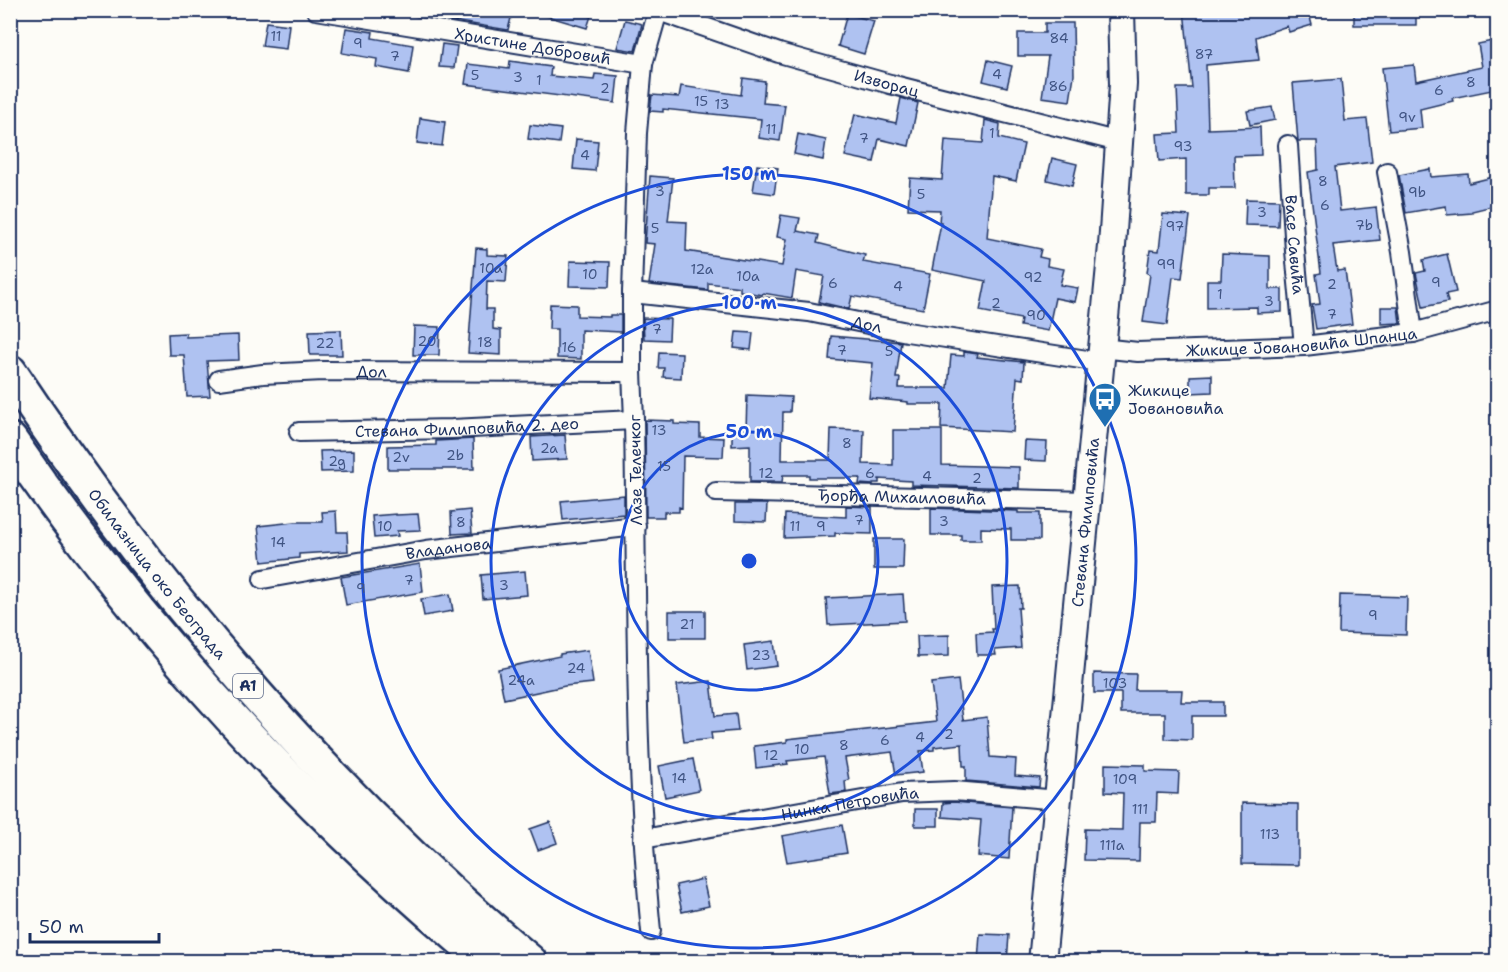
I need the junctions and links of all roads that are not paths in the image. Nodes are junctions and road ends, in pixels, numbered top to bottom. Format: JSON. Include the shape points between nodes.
{"nodes":[{"id":1,"x":316,"y":10,"type":"edge"},
{"id":2,"x":1121,"y":10,"type":"edge"},
{"id":3,"x":657,"y":11,"type":"edge"},
{"id":4,"x":643,"y":64,"type":"junction"},
{"id":5,"x":1119,"y":142,"type":"junction"},
{"id":6,"x":1287,"y":145,"type":"dead end"},
{"id":7,"x":1387,"y":172,"type":"dead end"},
{"id":8,"x":632,"y":293,"type":"junction"},
{"id":9,"x":1497,"y":310,"type":"edge"},
{"id":10,"x":1413,"y":333,"type":"junction"},
{"id":11,"x":1304,"y":346,"type":"junction"},
{"id":12,"x":1100,"y":355,"type":"junction"},
{"id":13,"x":10,"y":372,"type":"edge"},
{"id":14,"x":632,"y":372,"type":"junction"},
{"id":15,"x":219,"y":380,"type":"dead end"},
{"id":16,"x":634,"y":420,"type":"junction"},
{"id":17,"x":299,"y":432,"type":"dead end"},
{"id":18,"x":10,"y":440,"type":"edge"},
{"id":19,"x":716,"y":492,"type":"dead end"},
{"id":20,"x":1087,"y":501,"type":"junction"},
{"id":21,"x":636,"y":526,"type":"junction"},
{"id":22,"x":263,"y":579,"type":"dead end"},
{"id":23,"x":1059,"y":800,"type":"junction"},
{"id":24,"x":643,"y":838,"type":"junction"},
{"id":25,"x":651,"y":931,"type":"dead end"},
{"id":26,"x":489,"y":962,"type":"edge"},
{"id":27,"x":530,"y":962,"type":"edge"},
{"id":28,"x":1042,"y":962,"type":"edge"}],
"edges":[{"from":1,"to":4,"type":"street","name":"Христине Добровић"},
{"from":2,"to":5,"type":"main road","name":"Стевана Филиповића"},
{"from":3,"to":4,"type":"street","name":"Лазе Телечког"},
{"from":3,"to":5,"type":"street","name":"Изворац","via":[[879,81]]},
{"from":4,"to":8,"type":"street","name":"Лазе Телечког"},
{"from":5,"to":12,"type":"main road","name":"Стевана Филиповића"},
{"from":6,"to":11,"type":"street","name":"Васе Савића"},
{"from":7,"to":10,"type":"street"},
{"from":8,"to":12,"type":"street","name":"Дол","via":[[809,312],[907,332]]},
{"from":8,"to":14,"type":"street","name":"Лазе Телечког"},
{"from":9,"to":10,"type":"street","name":"Жикице Јовановића Шпанца"},
{"from":10,"to":11,"type":"street","name":"Жикице Јовановића Шпанца"},
{"from":11,"to":12,"type":"street","name":"Жикице Јовановића Шпанца"},
{"from":12,"to":20,"type":"main road","name":"Стевана Филиповића"},
{"from":13,"to":27,"type":"highway","name":"Обилазница око Београда","number":"A1","via":[[108,513],[243,681],[394,839]]},
{"from":14,"to":15,"type":"street","name":"Дол","via":[[323,371]]},
{"from":14,"to":16,"type":"street","name":"Лазе Телечког"},
{"from":16,"to":17,"type":"street","name":"Стевана Филиповића 2. део"},
{"from":16,"to":21,"type":"street","name":"Лазе Телечког"},
{"from":18,"to":26,"type":"highway","name":"Обилазница око Београда","number":"A1","via":[[79,536],[224,708],[387,873]]},
{"from":19,"to":20,"type":"street","name":"Ђорђа Михаиловића"},
{"from":20,"to":23,"type":"main road","name":"Стевана Филиповића"},
{"from":21,"to":22,"type":"street","name":"Владанова","via":[[426,550]]},
{"from":21,"to":24,"type":"street","name":"Лазе Телечког"},
{"from":23,"to":24,"type":"street","name":"Нинка Петровића","via":[[954,791],[902,793]]},
{"from":23,"to":28,"type":"main road","name":"Стевана Филиповића"},
{"from":24,"to":25,"type":"street","name":"Лазе Телечког"}]}
